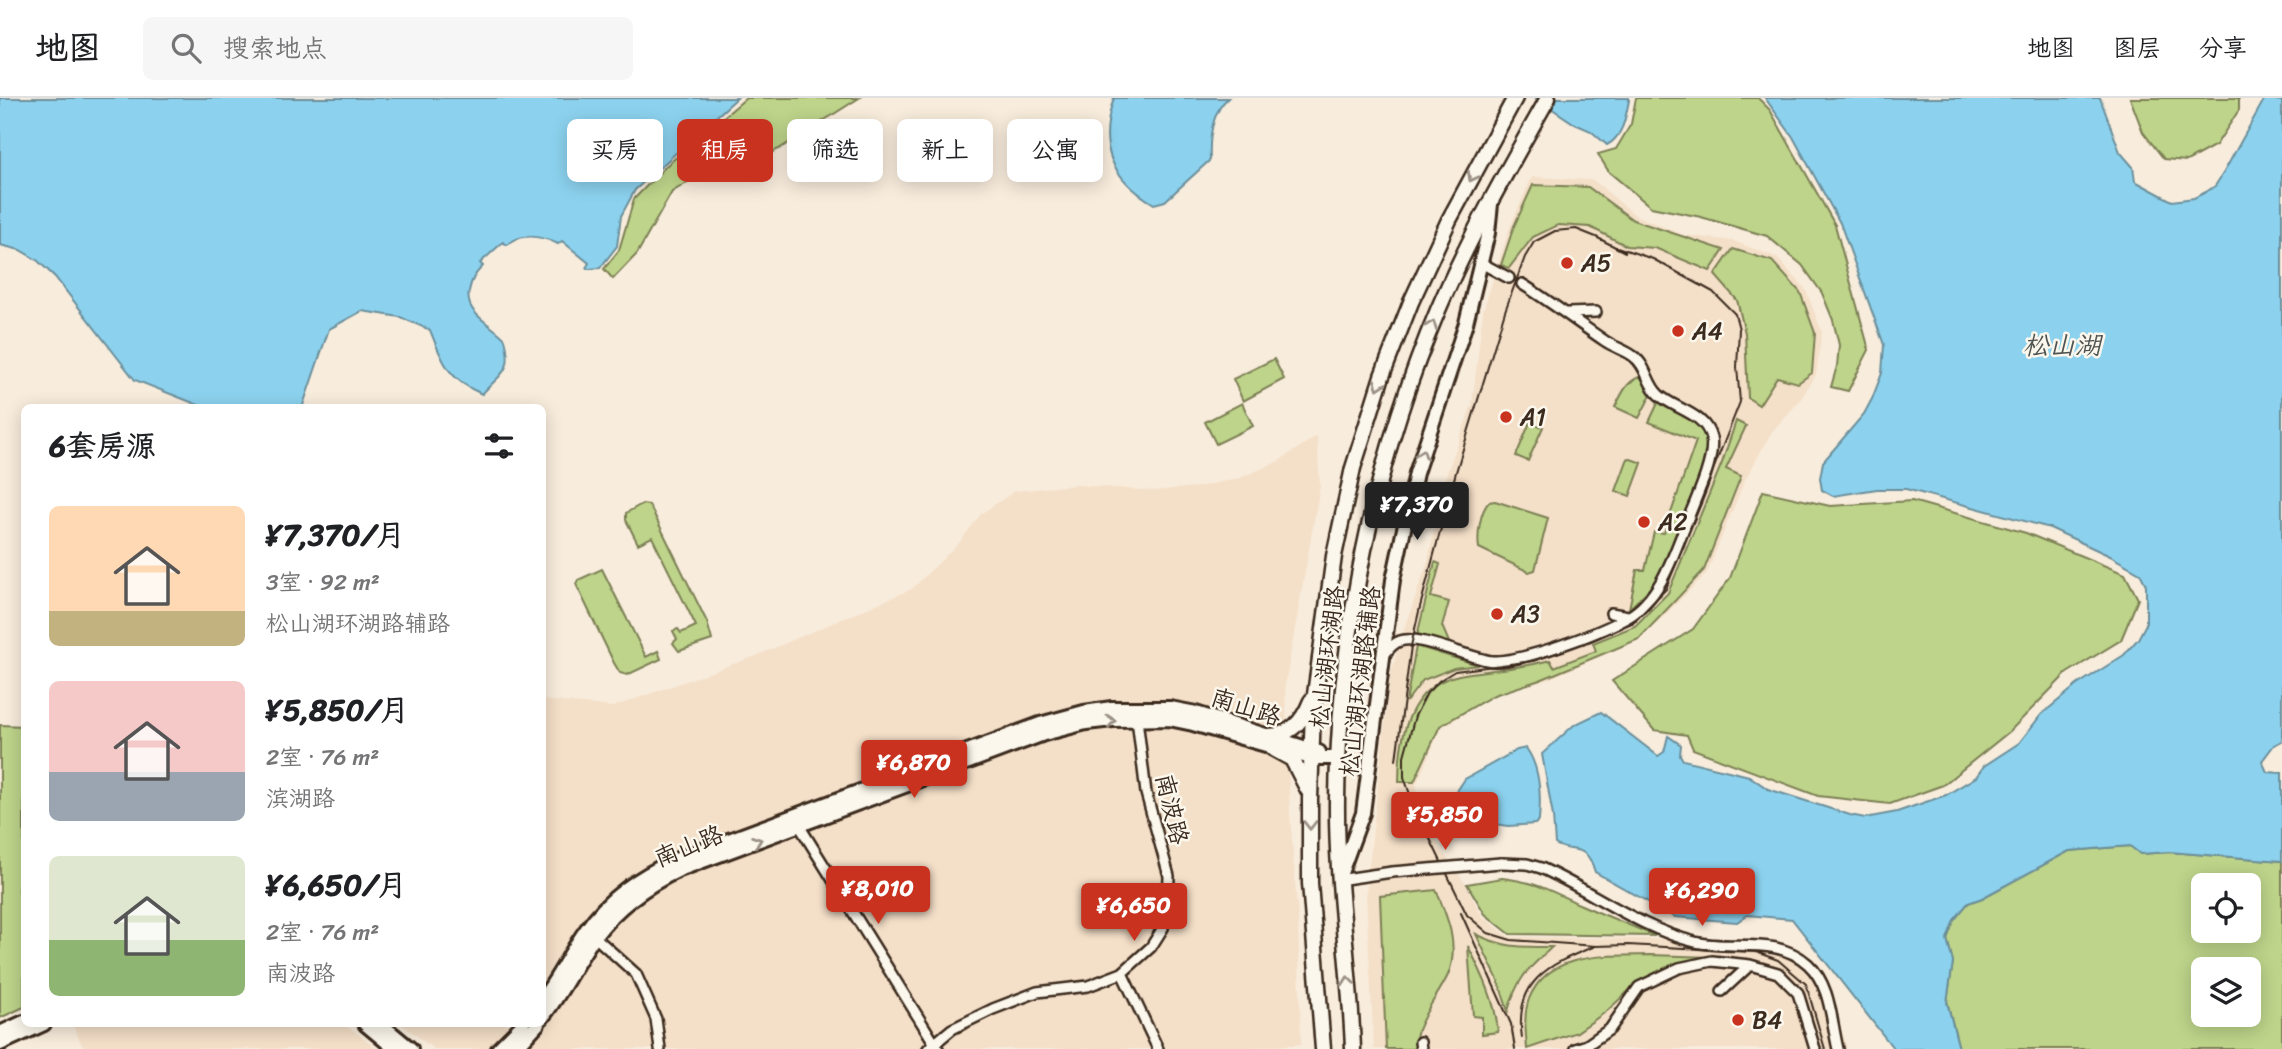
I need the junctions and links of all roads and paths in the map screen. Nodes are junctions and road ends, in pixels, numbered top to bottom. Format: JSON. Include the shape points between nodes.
{"nodes":[{"id":1,"x":1515,"y":98,"type":"edge"},
{"id":2,"x":1548,"y":98,"type":"edge"},
{"id":3,"x":1491,"y":202,"type":"junction"},
{"id":4,"x":1481,"y":263,"type":"junction"},
{"id":5,"x":1509,"y":278,"type":"dead end"},
{"id":6,"x":1522,"y":284,"type":"dead end"},
{"id":7,"x":1596,"y":312,"type":"dead end"},
{"id":8,"x":1568,"y":313,"type":"junction"},
{"id":9,"x":1611,"y":613,"type":"dead end"},
{"id":10,"x":1630,"y":617,"type":"junction"},
{"id":11,"x":1382,"y":657,"type":"junction"},
{"id":12,"x":1315,"y":690,"type":"junction"},
{"id":13,"x":1137,"y":719,"type":"junction"},
{"id":14,"x":1270,"y":742,"type":"junction"},
{"id":15,"x":1311,"y":754,"type":"junction"},
{"id":16,"x":1339,"y":758,"type":"junction"},
{"id":17,"x":1310,"y":799,"type":"junction"},
{"id":18,"x":796,"y":820,"type":"junction"},
{"id":19,"x":1338,"y":880,"type":"junction"},
{"id":20,"x":595,"y":937,"type":"junction"},
{"id":21,"x":1750,"y":965,"type":"junction"},
{"id":22,"x":1122,"y":973,"type":"junction"},
{"id":23,"x":1722,"y":991,"type":"dead end"},
{"id":24,"x":546,"y":993,"type":"edge"},
{"id":25,"x":546,"y":1013,"type":"edge"},
{"id":26,"x":21,"y":1023,"type":"edge"},
{"id":27,"x":37,"y":1027,"type":"edge"},
{"id":28,"x":369,"y":1027,"type":"edge"},
{"id":29,"x":385,"y":1027,"type":"edge"},
{"id":30,"x":520,"y":1027,"type":"edge"},
{"id":31,"x":535,"y":1027,"type":"edge"},
{"id":32,"x":0,"y":1033,"type":"edge"},
{"id":33,"x":0,"y":1044,"type":"edge"},
{"id":34,"x":934,"y":1047,"type":"edge"},
{"id":35,"x":395,"y":1049,"type":"edge"},
{"id":36,"x":411,"y":1049,"type":"edge"},
{"id":37,"x":498,"y":1049,"type":"edge"},
{"id":38,"x":514,"y":1049,"type":"edge"},
{"id":39,"x":660,"y":1049,"type":"edge"},
{"id":40,"x":1158,"y":1049,"type":"edge"},
{"id":41,"x":1323,"y":1049,"type":"edge"},
{"id":42,"x":1353,"y":1049,"type":"edge"},
{"id":43,"x":1574,"y":1049,"type":"edge"},
{"id":44,"x":1815,"y":1049,"type":"edge"},
{"id":45,"x":1838,"y":1049,"type":"edge"}],
"edges":[{"from":1,"to":12,"type":"main road","name":"松山湖环湖路","one_way":true,"via":[[1416,291],[1366,422],[1334,556]]},
{"from":2,"to":3,"type":"main road","name":"松山湖环湖路"},
{"from":3,"to":4,"type":"main road","name":"松山湖环湖路辅路"},
{"from":16,"to":3,"type":"main road","name":"松山湖环湖路","one_way":true,"via":[[1351,628],[1384,461],[1438,310]]},
{"from":4,"to":5,"type":"street"},
{"from":11,"to":4,"type":"main road","name":"松山湖环湖路辅路","one_way":true,"via":[[1416,473],[1460,344]]},
{"from":6,"to":8,"type":"street"},
{"from":7,"to":8,"type":"street"},
{"from":8,"to":10,"type":"street","via":[[1633,356],[1658,395],[1705,424],[1711,440],[1703,478],[1668,569]]},
{"from":9,"to":10,"type":"street"},
{"from":10,"to":11,"type":"street","via":[[1529,656],[1495,661],[1413,640],[1400,641]]},
{"from":11,"to":19,"type":"main road","name":"松山湖环湖路辅路","via":[[1363,813]]},
{"from":12,"to":14,"type":"main road","via":[[1296,726]]},
{"from":12,"to":15,"type":"main road","name":"松山湖环湖路"},
{"from":13,"to":14,"type":"main road","name":"南山路","via":[[1169,719]]},
{"from":18,"to":13,"type":"main road","name":"南山路","one_way":true,"via":[[1044,734],[1086,723]]},
{"from":13,"to":22,"type":"street","name":"南波路","via":[[1146,793],[1169,876],[1168,905],[1163,928],[1151,947]]},
{"from":14,"to":15,"type":"main road","name":"南山路"},
{"from":14,"to":17,"type":"main road","via":[[1296,764]]},
{"from":14,"to":18,"type":"main road","name":"南山路","via":[[1196,713],[1170,708],[1084,712],[1040,724]]},
{"from":15,"to":16,"type":"main road","name":"南山路"},
{"from":15,"to":17,"type":"main road","name":"松山湖环湖路"},
{"from":16,"to":19,"type":"main road","name":"松山湖环湖路"},
{"from":17,"to":41,"type":"main road","name":"松山湖环湖路","one_way":true,"via":[[1310,883]]},
{"from":20,"to":18,"type":"main road","name":"南山路","one_way":true,"via":[[618,909],[651,884]]},
{"from":18,"to":24,"type":"main road","name":"南山路","via":[[675,859],[629,885],[586,930]]},
{"from":18,"to":34,"type":"street"},
{"from":42,"to":19,"type":"main road","name":"松山湖环湖路","one_way":true},
{"from":19,"to":45,"type":"street","bridge":true,"via":[[1501,863],[1541,867],[1678,937],[1716,945],[1771,946],[1793,954],[1820,980]]},
{"from":20,"to":25,"type":"main road","name":"南山路"},
{"from":20,"to":39,"type":"street","via":[[636,974],[656,1019]]},
{"from":21,"to":23,"type":"street"},
{"from":21,"to":43,"type":"street","via":[[1712,961],[1679,968],[1639,987],[1599,1040]]},
{"from":21,"to":44,"type":"street","via":[[1778,973],[1798,993]]},
{"from":22,"to":34,"type":"street","name":"南波路","via":[[1088,985],[1037,992],[972,1018]]},
{"from":22,"to":40,"type":"street"},
{"from":26,"to":32,"type":"main road"},
{"from":27,"to":33,"type":"main road"},
{"from":28,"to":35,"type":"main road"},
{"from":29,"to":36,"type":"main road"},
{"from":30,"to":37,"type":"main road"},
{"from":31,"to":38,"type":"main road"}]}
